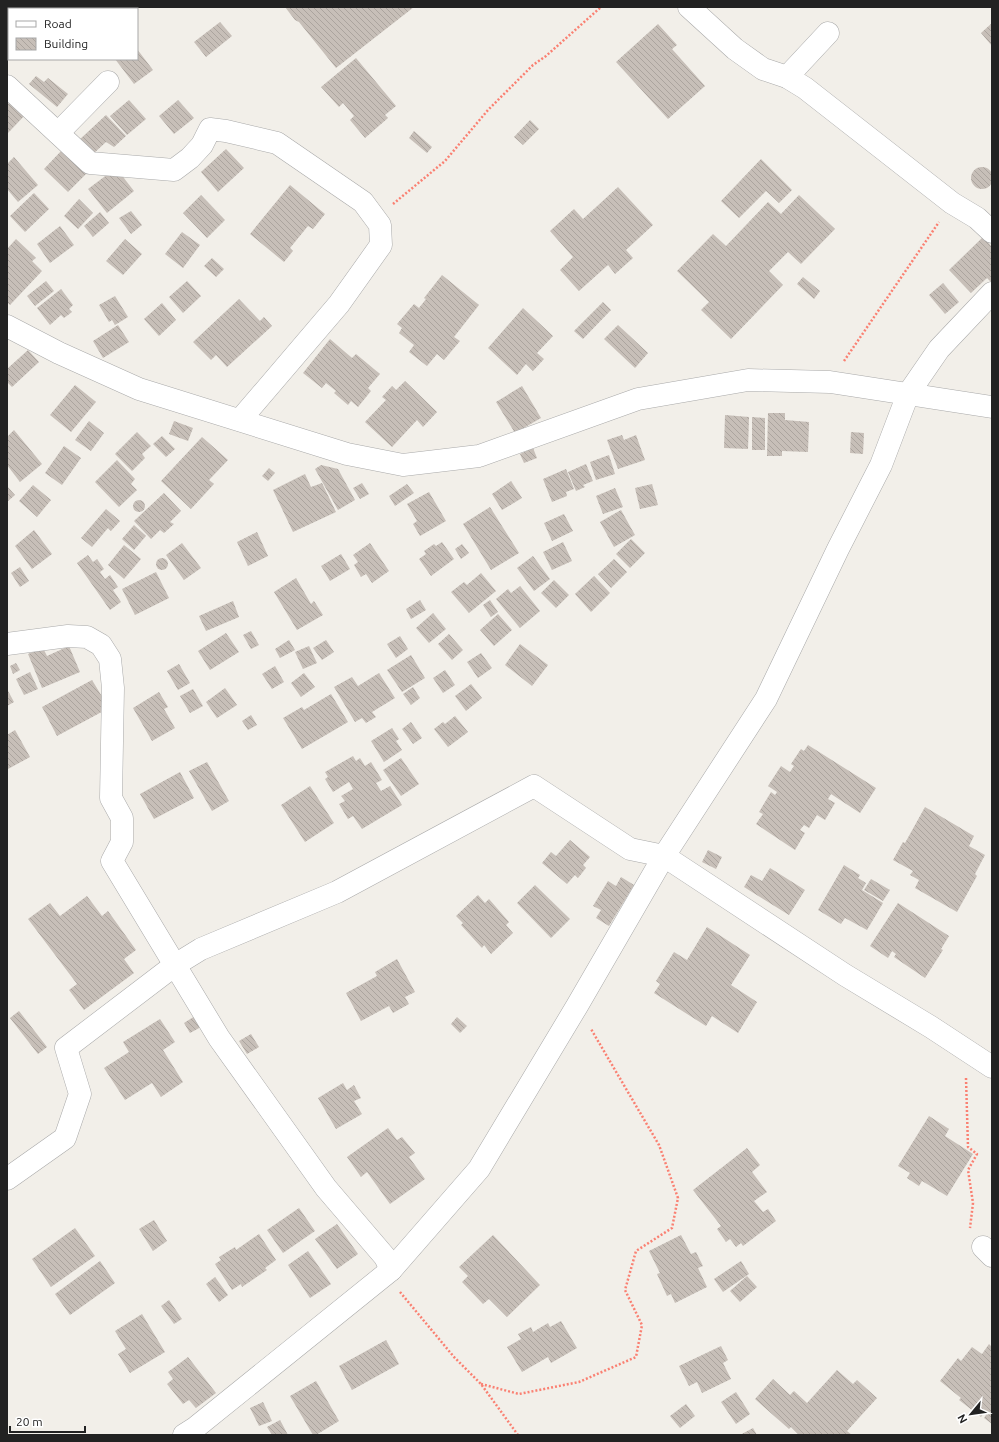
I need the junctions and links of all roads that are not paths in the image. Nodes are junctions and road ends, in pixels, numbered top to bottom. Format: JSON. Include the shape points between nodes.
{"nodes":[{"id":1,"x":689,"y":7,"type":"edge"},
{"id":2,"x":828,"y":32,"type":"dead end"},
{"id":3,"x":787,"y":77,"type":"junction"},
{"id":4,"x":108,"y":82,"type":"dead end"},
{"id":5,"x":7,"y":86,"type":"edge"},
{"id":6,"x":58,"y":133,"type":"junction"},
{"id":7,"x":992,"y":232,"type":"edge"},
{"id":8,"x":992,"y":293,"type":"edge"},
{"id":9,"x":7,"y":326,"type":"edge"},
{"id":10,"x":908,"y":394,"type":"junction"},
{"id":11,"x":992,"y":407,"type":"edge"},
{"id":12,"x":240,"y":420,"type":"junction"},
{"id":13,"x":7,"y":644,"type":"edge"},
{"id":14,"x":664,"y":856,"type":"junction"},
{"id":15,"x":175,"y":965,"type":"junction"},
{"id":16,"x":992,"y":1068,"type":"edge"},
{"id":17,"x":7,"y":1178,"type":"edge"},
{"id":18,"x":391,"y":1270,"type":"junction"},
{"id":19,"x":184,"y":1435,"type":"edge"}],
"edges":[{"from":1,"to":3,"type":"street","via":[[735,49],[763,69]]},
{"from":2,"to":3,"type":"street"},
{"from":3,"to":7,"type":"street","via":[[805,88],[952,203],[977,218]]},
{"from":4,"to":6,"type":"street"},
{"from":5,"to":6,"type":"street"},
{"from":6,"to":12,"type":"street","via":[[90,163],[174,170],[202,145],[210,129],[277,143],[363,202],[380,225],[381,245],[339,304]]},
{"from":8,"to":10,"type":"street","via":[[939,349]]},
{"from":9,"to":12,"type":"street","via":[[59,354],[139,389]]},
{"from":10,"to":11,"type":"street"},
{"from":10,"to":12,"type":"street","via":[[830,382],[748,380],[638,399],[479,456],[403,465],[347,454]]},
{"from":10,"to":14,"type":"street","via":[[881,466],[766,699]]},
{"from":13,"to":15,"type":"street","via":[[68,636],[87,638],[100,645],[110,659],[113,688],[111,798],[122,818],[122,842],[112,862]]},
{"from":14,"to":15,"type":"street","via":[[630,849],[534,786],[337,892],[201,949]]},
{"from":14,"to":16,"type":"street"},
{"from":14,"to":18,"type":"street","via":[[479,1169]]},
{"from":15,"to":17,"type":"street","via":[[66,1048],[80,1094],[65,1138]]},
{"from":15,"to":18,"type":"street","via":[[219,1038],[316,1175],[385,1257]]},
{"from":18,"to":19,"type":"street"}]}
